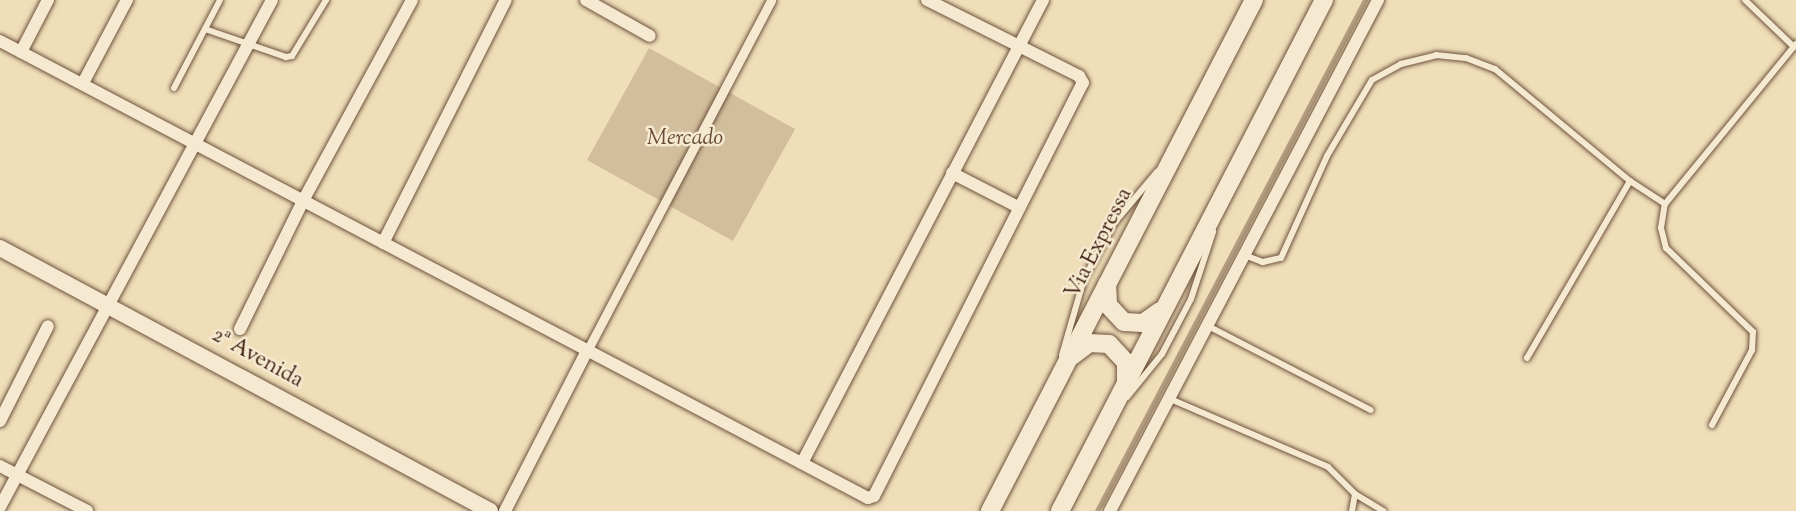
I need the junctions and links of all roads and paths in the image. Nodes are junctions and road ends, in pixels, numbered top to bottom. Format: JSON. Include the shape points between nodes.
{"nodes":[{"id":1,"x":48,"y":0,"type":"edge"},
{"id":2,"x":127,"y":0,"type":"edge"},
{"id":3,"x":220,"y":0,"type":"edge"},
{"id":4,"x":272,"y":0,"type":"edge"},
{"id":5,"x":326,"y":0,"type":"edge"},
{"id":6,"x":412,"y":0,"type":"edge"},
{"id":7,"x":506,"y":0,"type":"edge"},
{"id":8,"x":586,"y":0,"type":"edge"},
{"id":9,"x":771,"y":0,"type":"edge"},
{"id":10,"x":927,"y":0,"type":"edge"},
{"id":11,"x":1043,"y":0,"type":"edge"},
{"id":12,"x":1254,"y":0,"type":"edge"},
{"id":13,"x":1324,"y":0,"type":"edge"},
{"id":14,"x":1378,"y":0,"type":"edge"},
{"id":15,"x":1745,"y":0,"type":"edge"},
{"id":16,"x":205,"y":29,"type":"junction"},
{"id":17,"x":650,"y":36,"type":"dead end"},
{"id":18,"x":0,"y":41,"type":"edge"},
{"id":19,"x":247,"y":45,"type":"junction"},
{"id":20,"x":1795,"y":45,"type":"edge"},
{"id":21,"x":1017,"y":48,"type":"junction"},
{"id":22,"x":21,"y":52,"type":"junction"},
{"id":23,"x":83,"y":83,"type":"junction"},
{"id":24,"x":174,"y":88,"type":"dead end"},
{"id":25,"x":196,"y":141,"type":"junction"},
{"id":26,"x":1176,"y":148,"type":"junction"},
{"id":27,"x":952,"y":173,"type":"junction"},
{"id":28,"x":1630,"y":181,"type":"junction"},
{"id":29,"x":1229,"y":182,"type":"junction"},
{"id":30,"x":304,"y":199,"type":"junction"},
{"id":31,"x":1665,"y":204,"type":"junction"},
{"id":32,"x":1020,"y":208,"type":"junction"},
{"id":33,"x":383,"y":243,"type":"junction"},
{"id":34,"x":0,"y":248,"type":"edge"},
{"id":35,"x":1247,"y":256,"type":"junction"},
{"id":36,"x":1109,"y":276,"type":"junction"},
{"id":37,"x":108,"y":303,"type":"junction"},
{"id":38,"x":1165,"y":304,"type":"junction"},
{"id":39,"x":48,"y":326,"type":"dead end"},
{"id":40,"x":1208,"y":326,"type":"junction"},
{"id":41,"x":240,"y":329,"type":"dead end"},
{"id":42,"x":587,"y":351,"type":"junction"},
{"id":43,"x":1527,"y":357,"type":"dead end"},
{"id":44,"x":1069,"y":359,"type":"junction"},
{"id":45,"x":1125,"y":387,"type":"junction"},
{"id":46,"x":1050,"y":396,"type":"junction"},
{"id":47,"x":1168,"y":398,"type":"junction"},
{"id":48,"x":1371,"y":410,"type":"dead end"},
{"id":49,"x":0,"y":421,"type":"edge"},
{"id":50,"x":1712,"y":425,"type":"dead end"},
{"id":51,"x":1105,"y":426,"type":"junction"},
{"id":52,"x":802,"y":464,"type":"junction"},
{"id":53,"x":0,"y":466,"type":"edge"},
{"id":54,"x":17,"y":475,"type":"junction"},
{"id":55,"x":1355,"y":494,"type":"junction"},
{"id":56,"x":0,"y":507,"type":"edge"},
{"id":57,"x":87,"y":511,"type":"edge"},
{"id":58,"x":490,"y":511,"type":"edge"},
{"id":59,"x":505,"y":511,"type":"edge"},
{"id":60,"x":990,"y":511,"type":"edge"},
{"id":61,"x":1060,"y":511,"type":"edge"},
{"id":62,"x":1110,"y":511,"type":"edge"},
{"id":63,"x":1352,"y":511,"type":"edge"},
{"id":64,"x":1383,"y":511,"type":"edge"}],
"edges":[{"from":1,"to":22,"type":"street"},
{"from":2,"to":23,"type":"street"},
{"from":3,"to":16,"type":"lane"},
{"from":4,"to":19,"type":"street"},
{"from":5,"to":19,"type":"lane","via":[[292,56]]},
{"from":6,"to":30,"type":"street"},
{"from":7,"to":33,"type":"street"},
{"from":8,"to":17,"type":"street"},
{"from":9,"to":42,"type":"street"},
{"from":10,"to":21,"type":"street"},
{"from":11,"to":21,"type":"street"},
{"from":12,"to":26,"type":"main road","name":"Via Expressa"},
{"from":13,"to":29,"type":"main road"},
{"from":14,"to":35,"type":"street"},
{"from":15,"to":20,"type":"lane"},
{"from":16,"to":19,"type":"lane"},
{"from":16,"to":24,"type":"lane"},
{"from":18,"to":22,"type":"street"},
{"from":19,"to":25,"type":"street"},
{"from":20,"to":31,"type":"lane"},
{"from":21,"to":27,"type":"street"},
{"from":21,"to":32,"type":"street","via":[[1079,76],[1083,83]]},
{"from":22,"to":23,"type":"street"},
{"from":23,"to":25,"type":"street"},
{"from":25,"to":30,"type":"street"},
{"from":25,"to":37,"type":"street"},
{"from":26,"to":36,"type":"main road","name":"Via Expressa"},
{"from":26,"to":46,"type":"lane","via":[[1114,223],[1084,279]]},
{"from":27,"to":32,"type":"street"},
{"from":27,"to":52,"type":"street"},
{"from":28,"to":31,"type":"lane"},
{"from":28,"to":35,"type":"lane","via":[[1495,69],[1466,58],[1436,55],[1401,64],[1372,80],[1327,156],[1281,258],[1263,262]]},
{"from":28,"to":43,"type":"lane"},
{"from":29,"to":38,"type":"main road"},
{"from":29,"to":51,"type":"lane","via":[[1191,299],[1162,354]]},
{"from":30,"to":33,"type":"street"},
{"from":30,"to":41,"type":"street"},
{"from":31,"to":50,"type":"lane","via":[[1661,228],[1666,248],[1753,332],[1752,350]]},
{"from":32,"to":52,"type":"street","via":[[874,495],[868,498]]},
{"from":33,"to":42,"type":"street"},
{"from":34,"to":37,"type":"street","name":"2ª Avenida"},
{"from":35,"to":40,"type":"street"},
{"from":36,"to":38,"type":"main road","via":[[1108,305],[1124,322],[1148,322]]},
{"from":36,"to":44,"type":"main road","name":"Via Expressa"},
{"from":37,"to":54,"type":"street"},
{"from":37,"to":58,"type":"street","name":"2ª Avenida"},
{"from":38,"to":45,"type":"main road"},
{"from":39,"to":49,"type":"street"},
{"from":40,"to":47,"type":"street"},
{"from":40,"to":48,"type":"lane"},
{"from":42,"to":52,"type":"street"},
{"from":42,"to":59,"type":"street"},
{"from":44,"to":45,"type":"main road","via":[[1089,343],[1114,346],[1126,362]]},
{"from":44,"to":46,"type":"main road","name":"Via Expressa"},
{"from":45,"to":51,"type":"main road"},
{"from":46,"to":60,"type":"main road","name":"Via Expressa"},
{"from":47,"to":55,"type":"lane","via":[[1328,467]]},
{"from":47,"to":62,"type":"street"},
{"from":51,"to":61,"type":"main road"},
{"from":53,"to":54,"type":"street"},
{"from":54,"to":56,"type":"street"},
{"from":54,"to":57,"type":"street"},
{"from":55,"to":63,"type":"lane"},
{"from":55,"to":64,"type":"lane"}]}
